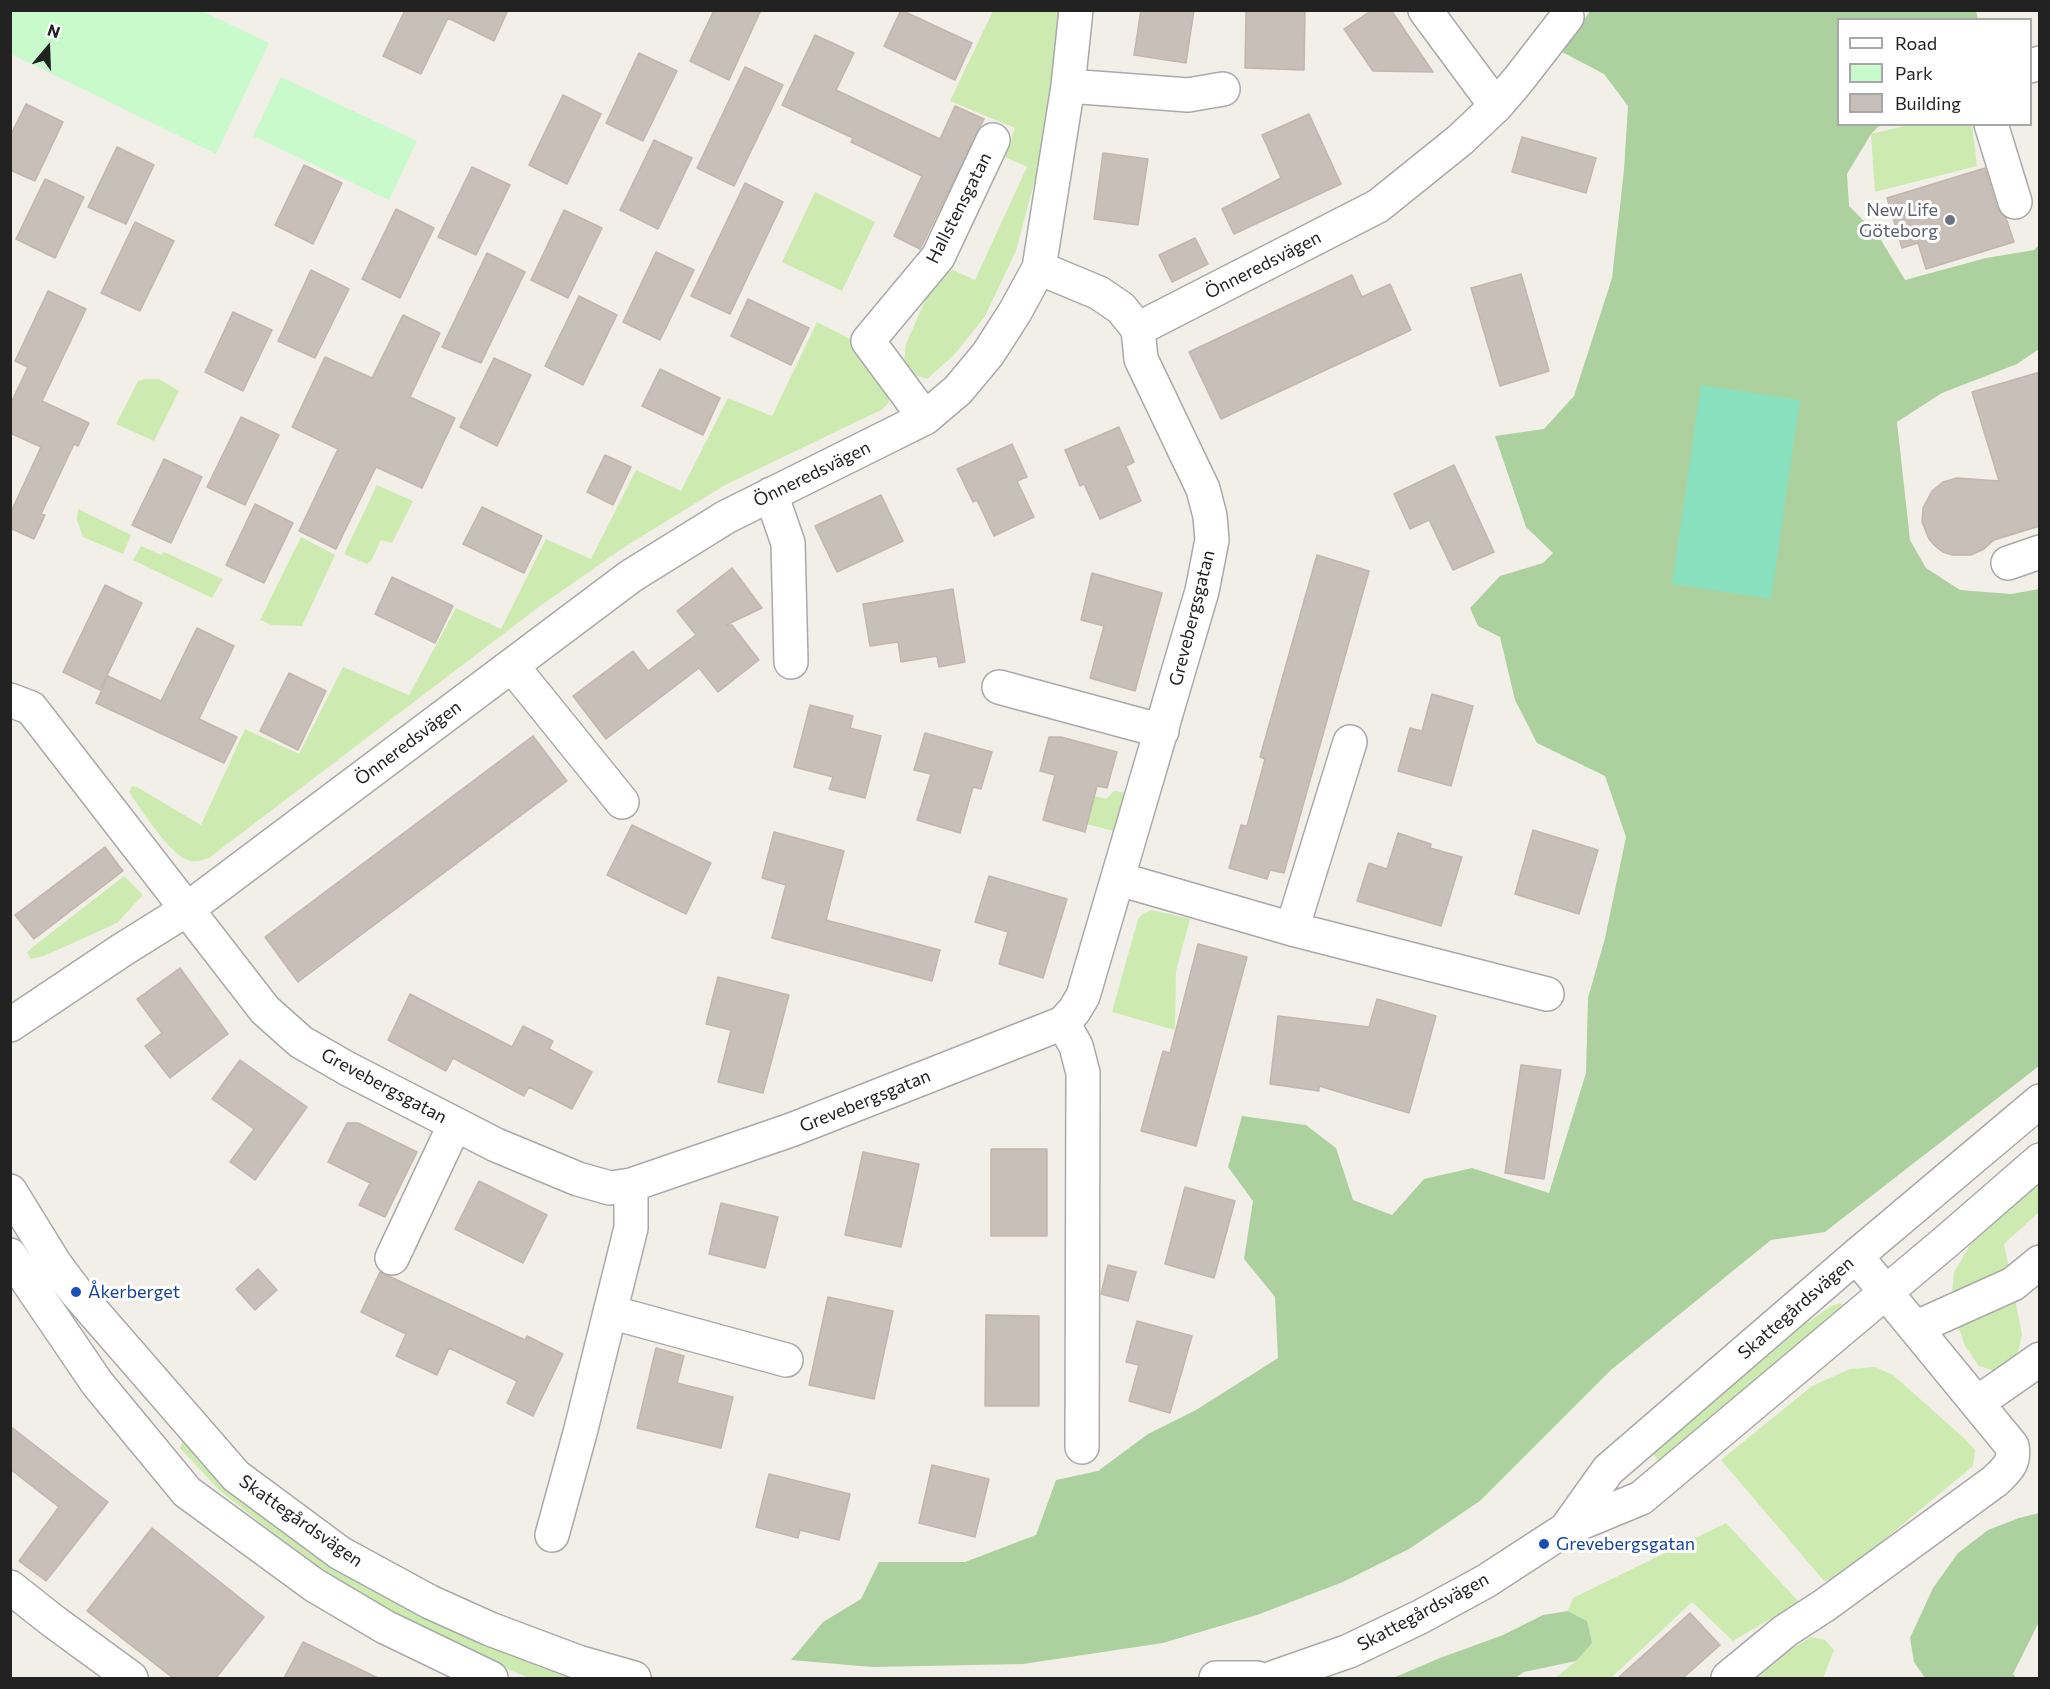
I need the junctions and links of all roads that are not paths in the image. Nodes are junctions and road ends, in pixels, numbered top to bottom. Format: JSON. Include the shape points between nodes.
{"nodes":[{"id":1,"x":1076,"y":10,"type":"edge"},
{"id":2,"x":1425,"y":10,"type":"edge"},
{"id":3,"x":1567,"y":17,"type":"dead end"},
{"id":4,"x":1068,"y":87,"type":"junction"},
{"id":5,"x":1223,"y":89,"type":"dead end"},
{"id":6,"x":1496,"y":106,"type":"junction"},
{"id":7,"x":1992,"y":126,"type":"edge"},
{"id":8,"x":993,"y":140,"type":"dead end"},
{"id":9,"x":2015,"y":202,"type":"dead end"},
{"id":10,"x":1039,"y":268,"type":"junction"},
{"id":11,"x":1138,"y":329,"type":"junction"},
{"id":12,"x":925,"y":418,"type":"junction"},
{"id":13,"x":771,"y":494,"type":"junction"},
{"id":14,"x":2040,"y":552,"type":"edge"},
{"id":15,"x":2008,"y":563,"type":"dead end"},
{"id":16,"x":791,"y":662,"type":"dead end"},
{"id":17,"x":512,"y":666,"type":"junction"},
{"id":18,"x":999,"y":687,"type":"dead end"},
{"id":19,"x":10,"y":700,"type":"edge"},
{"id":20,"x":1162,"y":730,"type":"junction"},
{"id":21,"x":1350,"y":742,"type":"dead end"},
{"id":22,"x":622,"y":802,"type":"dead end"},
{"id":23,"x":1119,"y":879,"type":"junction"},
{"id":24,"x":186,"y":910,"type":"junction"},
{"id":25,"x":1292,"y":928,"type":"junction"},
{"id":26,"x":1547,"y":994,"type":"dead end"},
{"id":27,"x":1063,"y":1023,"type":"junction"},
{"id":28,"x":10,"y":1025,"type":"edge"},
{"id":29,"x":2040,"y":1101,"type":"edge"},
{"id":30,"x":455,"y":1124,"type":"junction"},
{"id":31,"x":2040,"y":1160,"type":"edge"},
{"id":32,"x":632,"y":1185,"type":"junction"},
{"id":33,"x":10,"y":1191,"type":"edge"},
{"id":34,"x":10,"y":1255,"type":"edge"},
{"id":35,"x":1856,"y":1256,"type":"junction"},
{"id":36,"x":392,"y":1258,"type":"dead end"},
{"id":37,"x":2040,"y":1262,"type":"edge"},
{"id":38,"x":1887,"y":1292,"type":"junction"},
{"id":39,"x":610,"y":1312,"type":"junction"},
{"id":40,"x":1915,"y":1328,"type":"junction"},
{"id":41,"x":2040,"y":1359,"type":"edge"},
{"id":42,"x":786,"y":1360,"type":"dead end"},
{"id":43,"x":1977,"y":1403,"type":"junction"},
{"id":44,"x":1082,"y":1447,"type":"dead end"},
{"id":45,"x":1566,"y":1529,"type":"junction"},
{"id":46,"x":552,"y":1534,"type":"dead end"},
{"id":47,"x":10,"y":1587,"type":"edge"},
{"id":48,"x":127,"y":1677,"type":"edge"},
{"id":49,"x":490,"y":1678,"type":"edge"},
{"id":50,"x":634,"y":1678,"type":"edge"},
{"id":51,"x":1216,"y":1678,"type":"edge"},
{"id":52,"x":1257,"y":1678,"type":"edge"},
{"id":53,"x":1272,"y":1678,"type":"edge"},
{"id":54,"x":1728,"y":1678,"type":"edge"}],
"edges":[{"from":1,"to":4,"type":"street"},
{"from":2,"to":6,"type":"street"},
{"from":3,"to":6,"type":"street","name":"Önneredsvägen"},
{"from":4,"to":5,"type":"street","via":[[1188,94]]},
{"from":4,"to":10,"type":"street"},
{"from":6,"to":11,"type":"street","name":"Önneredsvägen","via":[[1378,206]]},
{"from":7,"to":9,"type":"street"},
{"from":8,"to":12,"type":"street","name":"Hallstensgatan","via":[[938,257],[868,341]]},
{"from":10,"to":11,"type":"street","via":[[1099,293],[1121,308]]},
{"from":10,"to":12,"type":"street","name":"Önneredsvägen","via":[[988,354],[958,390]]},
{"from":11,"to":20,"type":"street","name":"Grevebergsgatan","via":[[1141,359],[1203,489],[1212,540],[1205,581]]},
{"from":12,"to":13,"type":"street","name":"Önneredsvägen"},
{"from":13,"to":16,"type":"street","via":[[788,543]]},
{"from":13,"to":17,"type":"street","name":"Önneredsvägen","via":[[631,576]]},
{"from":14,"to":15,"type":"street"},
{"from":17,"to":22,"type":"street"},
{"from":17,"to":24,"type":"street","name":"Önneredsvägen"},
{"from":18,"to":20,"type":"street"},
{"from":19,"to":24,"type":"street","name":"Grevebergsgatan","via":[[31,708]]},
{"from":20,"to":23,"type":"street","name":"Grevebergsgatan"},
{"from":21,"to":25,"type":"street"},
{"from":23,"to":25,"type":"street"},
{"from":23,"to":27,"type":"street","name":"Grevebergsgatan","via":[[1083,996]]},
{"from":24,"to":28,"type":"street","name":"Önneredsvägen"},
{"from":24,"to":30,"type":"street","name":"Grevebergsgatan","via":[[265,1010],[301,1042]]},
{"from":25,"to":26,"type":"street"},
{"from":27,"to":32,"type":"street","name":"Grevebergsgatan","via":[[791,1130]]},
{"from":27,"to":44,"type":"street","via":[[1076,1046],[1083,1073]]},
{"from":29,"to":35,"type":"street","name":"Skattegårdsvägen"},
{"from":30,"to":32,"type":"street","name":"Grevebergsgatan","via":[[578,1179],[610,1188]]},
{"from":30,"to":36,"type":"street"},
{"from":31,"to":38,"type":"street","name":"Skattegårdsvägen"},
{"from":32,"to":39,"type":"street","via":[[631,1228]]},
{"from":33,"to":50,"type":"street","name":"Skattegårdsvägen","via":[[76,1292],[236,1476],[340,1553],[430,1602],[578,1662]]},
{"from":34,"to":49,"type":"street","via":[[96,1383],[187,1492],[314,1585],[385,1627]]},
{"from":35,"to":38,"type":"street"},
{"from":35,"to":45,"type":"street","name":"Skattegårdsvägen","via":[[1608,1470]]},
{"from":37,"to":40,"type":"street","via":[[2013,1284]]},
{"from":38,"to":40,"type":"street"},
{"from":38,"to":45,"type":"street","name":"Skattegårdsvägen","via":[[1641,1498]]},
{"from":39,"to":42,"type":"street"},
{"from":39,"to":46,"type":"street"},
{"from":40,"to":43,"type":"street"},
{"from":41,"to":43,"type":"street"},
{"from":43,"to":54,"type":"street","via":[[2012,1446],[2014,1458],[2007,1468],[1785,1631]]},
{"from":45,"to":53,"type":"street","name":"Skattegårdsvägen","via":[[1486,1581],[1420,1617],[1349,1651]]},
{"from":47,"to":48,"type":"street"},
{"from":51,"to":52,"type":"street"}]}
